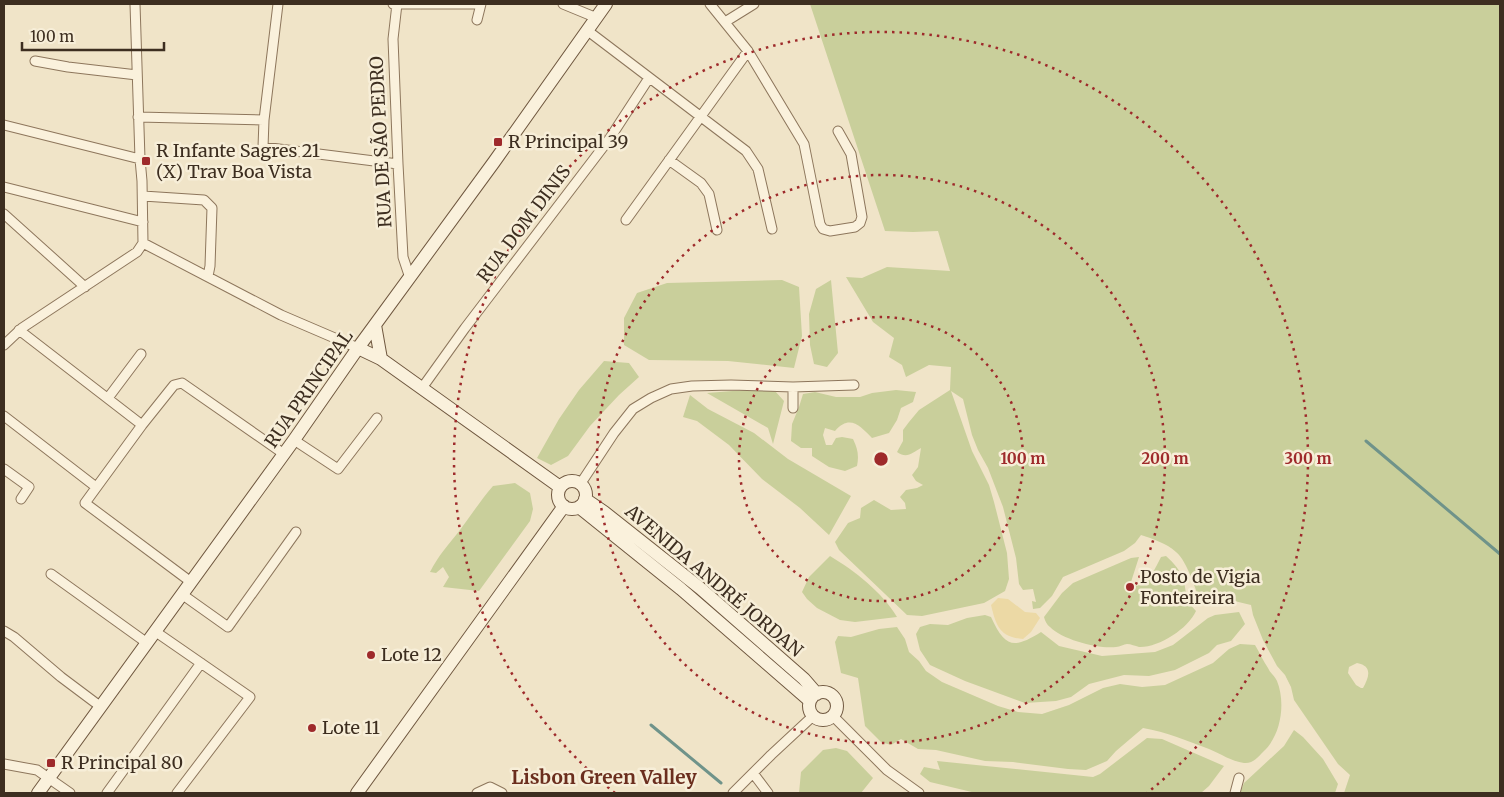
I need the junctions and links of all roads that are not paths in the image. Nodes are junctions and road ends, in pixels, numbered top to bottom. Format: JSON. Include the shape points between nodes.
{"nodes":[{"id":1,"x":135,"y":4,"type":"edge"},
{"id":2,"x":278,"y":4,"type":"edge"},
{"id":3,"x":392,"y":4,"type":"edge"},
{"id":4,"x":397,"y":4,"type":"edge"},
{"id":5,"x":481,"y":4,"type":"edge"},
{"id":6,"x":563,"y":4,"type":"edge"},
{"id":7,"x":606,"y":4,"type":"edge"},
{"id":8,"x":710,"y":4,"type":"edge"},
{"id":9,"x":754,"y":4,"type":"edge"},
{"id":10,"x":597,"y":18,"type":"junction"},
{"id":11,"x":477,"y":20,"type":"dead end"},
{"id":12,"x":725,"y":22,"type":"junction"},
{"id":13,"x":588,"y":31,"type":"junction"},
{"id":14,"x":748,"y":51,"type":"junction"},
{"id":15,"x":35,"y":61,"type":"dead end"},
{"id":16,"x":137,"y":75,"type":"junction"},
{"id":17,"x":649,"y":78,"type":"junction"},
{"id":18,"x":138,"y":117,"type":"junction"},
{"id":19,"x":701,"y":117,"type":"junction"},
{"id":20,"x":264,"y":120,"type":"junction"},
{"id":21,"x":4,"y":125,"type":"edge"},
{"id":22,"x":838,"y":131,"type":"dead end"},
{"id":23,"x":140,"y":159,"type":"junction"},
{"id":24,"x":670,"y":160,"type":"junction"},
{"id":25,"x":398,"y":164,"type":"junction"},
{"id":26,"x":4,"y":186,"type":"edge"},
{"id":27,"x":143,"y":196,"type":"junction"},
{"id":28,"x":4,"y":214,"type":"edge"},
{"id":29,"x":626,"y":220,"type":"dead end"},
{"id":30,"x":143,"y":222,"type":"junction"},
{"id":31,"x":772,"y":229,"type":"dead end"},
{"id":32,"x":716,"y":230,"type":"dead end"},
{"id":33,"x":143,"y":243,"type":"junction"},
{"id":34,"x":208,"y":276,"type":"junction"},
{"id":35,"x":410,"y":278,"type":"junction"},
{"id":36,"x":85,"y":287,"type":"junction"},
{"id":37,"x":375,"y":325,"type":"junction"},
{"id":38,"x":19,"y":330,"type":"junction"},
{"id":39,"x":4,"y":345,"type":"edge"},
{"id":40,"x":358,"y":348,"type":"junction"},
{"id":41,"x":141,"y":354,"type":"dead end"},
{"id":42,"x":381,"y":359,"type":"junction"},
{"id":43,"x":854,"y":385,"type":"dead end"},
{"id":44,"x":793,"y":387,"type":"junction"},
{"id":45,"x":422,"y":388,"type":"junction"},
{"id":46,"x":108,"y":398,"type":"junction"},
{"id":47,"x":793,"y":408,"type":"dead end"},
{"id":48,"x":4,"y":416,"type":"edge"},
{"id":49,"x":377,"y":418,"type":"dead end"},
{"id":50,"x":142,"y":425,"type":"junction"},
{"id":51,"x":294,"y":440,"type":"junction"},
{"id":52,"x":284,"y":454,"type":"junction"},
{"id":53,"x":4,"y":469,"type":"edge"},
{"id":54,"x":580,"y":483,"type":"junction"},
{"id":55,"x":560,"y":486,"type":"junction"},
{"id":56,"x":96,"y":487,"type":"junction"},
{"id":57,"x":21,"y":498,"type":"dead end"},
{"id":58,"x":582,"y":503,"type":"junction"},
{"id":59,"x":564,"y":506,"type":"junction"},
{"id":60,"x":296,"y":532,"type":"dead end"},
{"id":61,"x":51,"y":574,"type":"dead end"},
{"id":62,"x":191,"y":582,"type":"junction"},
{"id":63,"x":183,"y":594,"type":"junction"},
{"id":64,"x":4,"y":631,"type":"edge"},
{"id":65,"x":156,"y":632,"type":"junction"},
{"id":66,"x":147,"y":643,"type":"junction"},
{"id":67,"x":201,"y":663,"type":"junction"},
{"id":68,"x":814,"y":697,"type":"junction"},
{"id":69,"x":101,"y":707,"type":"junction"},
{"id":70,"x":813,"y":716,"type":"junction"},
{"id":71,"x":833,"y":716,"type":"junction"},
{"id":72,"x":4,"y":764,"type":"edge"},
{"id":73,"x":752,"y":773,"type":"junction"},
{"id":74,"x":49,"y":778,"type":"junction"},
{"id":75,"x":1239,"y":778,"type":"dead end"},
{"id":76,"x":38,"y":793,"type":"edge"},
{"id":77,"x":70,"y":793,"type":"edge"},
{"id":78,"x":107,"y":793,"type":"edge"},
{"id":79,"x":177,"y":793,"type":"edge"},
{"id":80,"x":357,"y":793,"type":"edge"},
{"id":81,"x":477,"y":793,"type":"edge"},
{"id":82,"x":502,"y":793,"type":"edge"},
{"id":83,"x":733,"y":793,"type":"edge"},
{"id":84,"x":768,"y":793,"type":"edge"},
{"id":85,"x":918,"y":793,"type":"edge"},
{"id":86,"x":1235,"y":793,"type":"edge"}],
"edges":[{"from":1,"to":16,"type":"street"},
{"from":2,"to":20,"type":"street"},
{"from":3,"to":4,"type":"street"},
{"from":4,"to":5,"type":"street"},
{"from":4,"to":25,"type":"street","name":"RUA DE SÃO PEDRO","via":[[393,39]]},
{"from":5,"to":11,"type":"street"},
{"from":6,"to":10,"type":"street"},
{"from":7,"to":10,"type":"street","name":"RUA PRINCIPAL"},
{"from":8,"to":12,"type":"street"},
{"from":9,"to":12,"type":"street"},
{"from":10,"to":13,"type":"street","name":"RUA PRINCIPAL"},
{"from":12,"to":14,"type":"street"},
{"from":13,"to":17,"type":"street"},
{"from":13,"to":35,"type":"street","name":"RUA PRINCIPAL"},
{"from":14,"to":19,"type":"street"},
{"from":14,"to":22,"type":"street","via":[[804,144],[820,224],[830,231],[855,227],[862,217],[851,154]]},
{"from":15,"to":16,"type":"street"},
{"from":16,"to":18,"type":"street"},
{"from":17,"to":19,"type":"street"},
{"from":17,"to":45,"type":"street","name":"RUA DOM DINIS","via":[[610,138]]},
{"from":18,"to":20,"type":"street"},
{"from":18,"to":23,"type":"street"},
{"from":19,"to":24,"type":"street"},
{"from":19,"to":31,"type":"street","via":[[746,151],[758,169]]},
{"from":20,"to":25,"type":"street","via":[[263,146]]},
{"from":21,"to":23,"type":"street"},
{"from":23,"to":27,"type":"street"},
{"from":24,"to":29,"type":"street"},
{"from":24,"to":32,"type":"street","via":[[701,183],[709,194]]},
{"from":25,"to":35,"type":"street","name":"RUA DE SÃO PEDRO","via":[[403,257]]},
{"from":26,"to":30,"type":"street"},
{"from":27,"to":30,"type":"street"},
{"from":27,"to":34,"type":"street","via":[[204,200],[212,208]]},
{"from":28,"to":36,"type":"street"},
{"from":30,"to":33,"type":"street"},
{"from":33,"to":34,"type":"street"},
{"from":33,"to":36,"type":"street","via":[[137,252]]},
{"from":34,"to":40,"type":"street","via":[[281,315]]},
{"from":35,"to":37,"type":"street","name":"RUA PRINCIPAL"},
{"from":36,"to":38,"type":"street"},
{"from":37,"to":40,"type":"street","name":"RUA PRINCIPAL"},
{"from":37,"to":42,"type":"street"},
{"from":38,"to":39,"type":"street"},
{"from":38,"to":46,"type":"street"},
{"from":40,"to":42,"type":"street"},
{"from":40,"to":51,"type":"street","name":"RUA PRINCIPAL"},
{"from":41,"to":46,"type":"street"},
{"from":42,"to":45,"type":"street"},
{"from":43,"to":44,"type":"street"},
{"from":44,"to":47,"type":"street"},
{"from":44,"to":54,"type":"street","via":[[692,386],[671,389],[650,398],[634,409],[614,433]]},
{"from":45,"to":55,"type":"street"},
{"from":46,"to":50,"type":"street"},
{"from":48,"to":56,"type":"street"},
{"from":49,"to":51,"type":"street","via":[[338,469]]},
{"from":50,"to":52,"type":"street","via":[[174,385],[182,383]]},
{"from":50,"to":56,"type":"street"},
{"from":51,"to":52,"type":"street","name":"RUA PRINCIPAL"},
{"from":52,"to":62,"type":"street","name":"RUA PRINCIPAL"},
{"from":53,"to":57,"type":"street","via":[[29,487]]},
{"from":54,"to":55,"type":"street","via":[[569,480]]},
{"from":54,"to":58,"type":"street","via":[[586,493]]},
{"from":55,"to":59,"type":"street","via":[[558,497]]},
{"from":56,"to":62,"type":"street","via":[[85,503]]},
{"from":58,"to":59,"type":"street","via":[[574,509]]},
{"from":58,"to":68,"type":"street","name":"AVENIDA ANDRÉ JORDAN"},
{"from":59,"to":80,"type":"street"},
{"from":60,"to":63,"type":"street","via":[[228,627]]},
{"from":61,"to":66,"type":"street"},
{"from":62,"to":63,"type":"street","name":"RUA PRINCIPAL"},
{"from":63,"to":65,"type":"street","name":"RUA PRINCIPAL"},
{"from":64,"to":69,"type":"street"},
{"from":65,"to":66,"type":"street","name":"RUA PRINCIPAL"},
{"from":65,"to":67,"type":"street"},
{"from":66,"to":69,"type":"street","name":"RUA PRINCIPAL"},
{"from":67,"to":78,"type":"street"},
{"from":67,"to":79,"type":"street","via":[[250,697]]},
{"from":68,"to":70,"type":"street","via":[[809,706]]},
{"from":68,"to":71,"type":"street","via":[[823,692],[836,701]]},
{"from":69,"to":74,"type":"street","name":"RUA PRINCIPAL"},
{"from":70,"to":71,"type":"street","via":[[823,721]]},
{"from":70,"to":73,"type":"street"},
{"from":71,"to":85,"type":"street","via":[[887,770]]},
{"from":72,"to":74,"type":"street","via":[[36,770]]},
{"from":73,"to":83,"type":"street"},
{"from":73,"to":84,"type":"street"},
{"from":74,"to":76,"type":"street","name":"RUA PRINCIPAL"},
{"from":74,"to":77,"type":"street"},
{"from":75,"to":86,"type":"street"},
{"from":81,"to":82,"type":"street","via":[[490,787]]}]}
